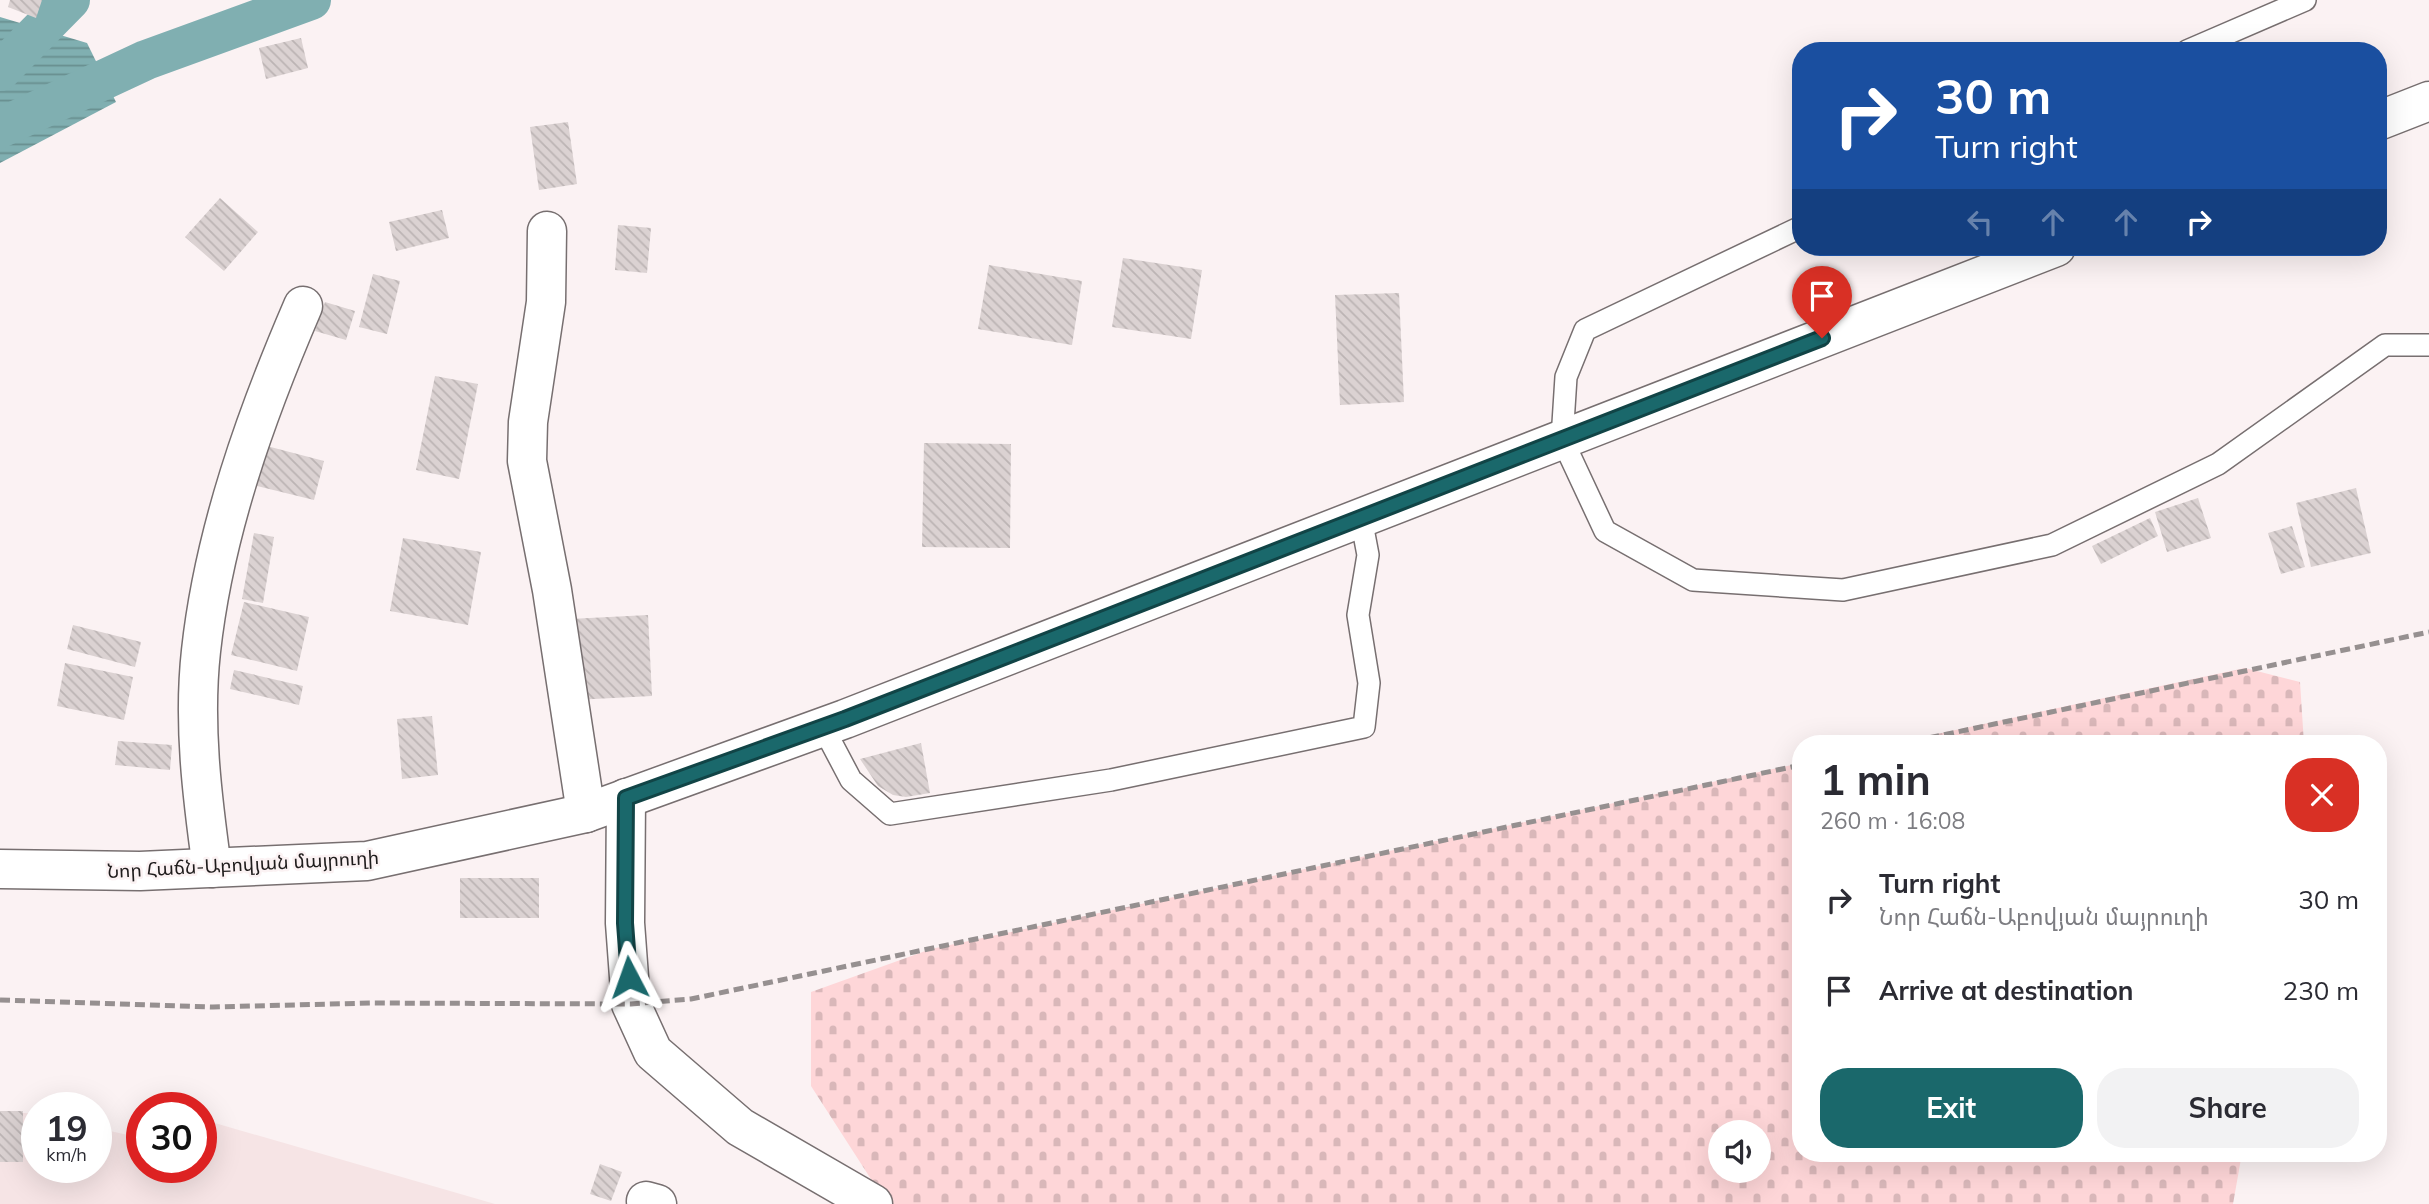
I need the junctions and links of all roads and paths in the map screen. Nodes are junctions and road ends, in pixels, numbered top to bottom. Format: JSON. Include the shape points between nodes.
{"nodes":[{"id":1,"x":2305,"y":0,"type":"edge"},
{"id":2,"x":2208,"y":42,"type":"edge"},
{"id":3,"x":2429,"y":101,"type":"edge"},
{"id":4,"x":2387,"y":117,"type":"edge"},
{"id":5,"x":1792,"y":230,"type":"edge"},
{"id":6,"x":547,"y":231,"type":"dead end"},
{"id":7,"x":2033,"y":256,"type":"edge"},
{"id":8,"x":303,"y":306,"type":"dead end"},
{"id":9,"x":2429,"y":345,"type":"edge"},
{"id":10,"x":1562,"y":439,"type":"junction"},
{"id":11,"x":1361,"y":518,"type":"junction"},
{"id":12,"x":823,"y":727,"type":"junction"},
{"id":13,"x":626,"y":798,"type":"junction"},
{"id":14,"x":586,"y":813,"type":"junction"},
{"id":15,"x":212,"y":868,"type":"junction"},
{"id":16,"x":0,"y":869,"type":"edge"},
{"id":17,"x":873,"y":1204,"type":"edge"}],
"edges":[{"from":1,"to":2,"type":"lane"},
{"from":3,"to":4,"type":"main road"},
{"from":5,"to":10,"type":"lane","via":[[1584,330],[1566,377]]},
{"from":6,"to":14,"type":"main road","via":[[546,302],[528,422],[527,461]]},
{"from":7,"to":10,"type":"main road","name":"Նոր Հաճն-Աբովյան մայրուղի"},
{"from":8,"to":15,"type":"main road","via":[[248,444],[212,581],[201,651],[200,782]]},
{"from":9,"to":10,"type":"lane","via":[[2385,345],[2218,464],[2052,545],[1843,590],[1693,580],[1605,531]]},
{"from":10,"to":11,"type":"main road","name":"Նոր Հաճն-Աբովյան մայրուղի"},
{"from":11,"to":12,"type":"main road","name":"Նոր Հաճն-Աբովյան մայրուղի"},
{"from":11,"to":12,"type":"lane","via":[[1368,555],[1358,615],[1369,683],[1364,727],[1111,780],[890,814],[851,780]]},
{"from":12,"to":13,"type":"main road","name":"Նոր Հաճն-Աբովյան մայրուղի"},
{"from":13,"to":14,"type":"main road","name":"Նոր Հաճն-Աբովյան մայրուղի"},
{"from":13,"to":17,"type":"main road","via":[[625,923],[631,1004],[653,1052],[740,1127]]},
{"from":14,"to":15,"type":"main road","name":"Նոր Հաճն-Աբովյան մայրուղի","via":[[367,861]]},
{"from":15,"to":16,"type":"main road","name":"Նոր Հաճն-Աբովյան մայրուղի","via":[[140,872]]}]}
